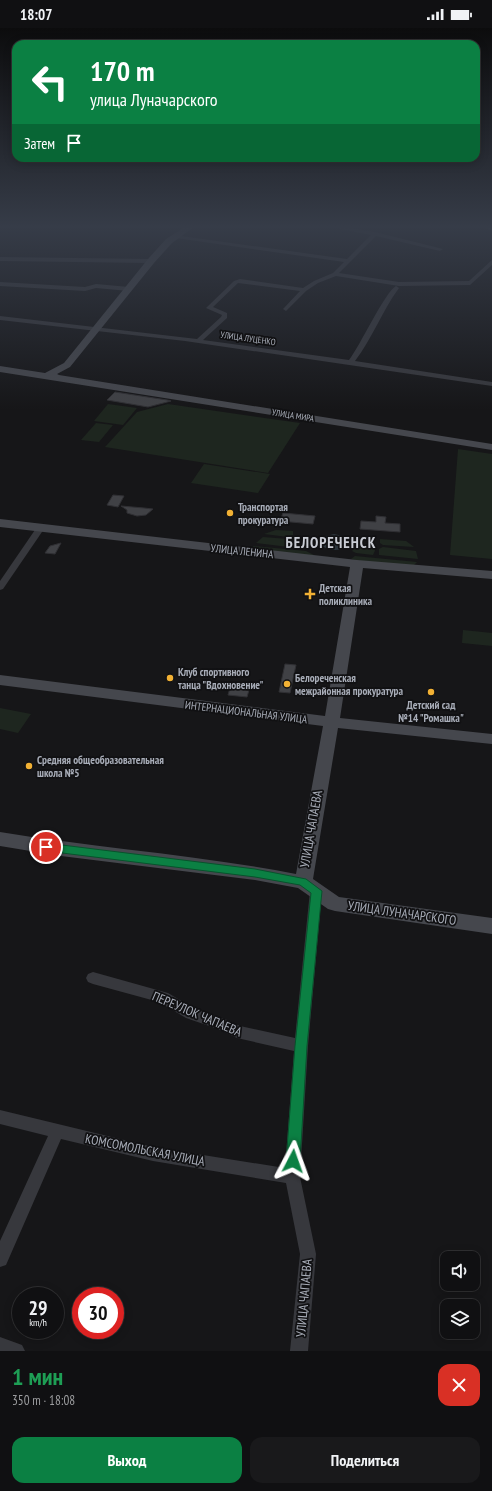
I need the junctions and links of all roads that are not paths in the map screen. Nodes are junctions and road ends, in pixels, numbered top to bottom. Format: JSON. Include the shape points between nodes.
{"nodes":[{"id":1,"x":397,"y":286,"type":"edge"},
{"id":2,"x":47,"y":287,"type":"edge"},
{"id":3,"x":93,"y":287,"type":"edge"},
{"id":4,"x":104,"y":287,"type":"edge"},
{"id":5,"x":231,"y":287,"type":"edge"},
{"id":6,"x":281,"y":287,"type":"edge"},
{"id":7,"x":309,"y":287,"type":"edge"},
{"id":8,"x":128,"y":289,"type":"joint"},
{"id":9,"x":304,"y":290,"type":"junction"},
{"id":10,"x":286,"y":309,"type":"dead end"},
{"id":11,"x":0,"y":318,"type":"edge"},
{"id":12,"x":99,"y":327,"type":"junction"},
{"id":13,"x":199,"y":340,"type":"junction"},
{"id":14,"x":351,"y":362,"type":"junction"},
{"id":15,"x":68,"y":368,"type":"junction"},
{"id":16,"x":0,"y":369,"type":"edge"},
{"id":17,"x":54,"y":374,"type":"junction"},
{"id":18,"x":94,"y":384,"type":"junction"},
{"id":19,"x":492,"y":384,"type":"edge"},
{"id":20,"x":492,"y":446,"type":"edge"},
{"id":21,"x":0,"y":520,"type":"edge"},
{"id":22,"x":0,"y":523,"type":"edge"},
{"id":23,"x":40,"y":529,"type":"junction"},
{"id":24,"x":358,"y":564,"type":"junction"},
{"id":25,"x":492,"y":575,"type":"edge"},
{"id":26,"x":0,"y":587,"type":"edge"},
{"id":27,"x":0,"y":680,"type":"edge"},
{"id":28,"x":331,"y":722,"type":"junction"},
{"id":29,"x":492,"y":739,"type":"edge"},
{"id":30,"x":0,"y":840,"type":"edge"},
{"id":31,"x":309,"y":886,"type":"junction"},
{"id":32,"x":492,"y":926,"type":"edge"},
{"id":33,"x":93,"y":978,"type":"dead end"},
{"id":34,"x":301,"y":1046,"type":"junction"},
{"id":35,"x":0,"y":1117,"type":"edge"},
{"id":36,"x":58,"y":1132,"type":"junction"},
{"id":37,"x":292,"y":1177,"type":"junction"},
{"id":38,"x":0,"y":1259,"type":"edge"},
{"id":39,"x":0,"y":1346,"type":"edge"},
{"id":40,"x":16,"y":1351,"type":"edge"},
{"id":41,"x":299,"y":1351,"type":"edge"}],
"edges":[{"from":1,"to":14,"type":"street","via":[[369,337]]},
{"from":2,"to":3,"type":"street","via":[[85,289]]},
{"from":4,"to":8,"type":"street"},
{"from":5,"to":13,"type":"street","via":[[209,308],[225,314],[224,318]]},
{"from":6,"to":9,"type":"street"},
{"from":7,"to":9,"type":"street"},
{"from":8,"to":12,"type":"street"},
{"from":9,"to":10,"type":"street"},
{"from":11,"to":12,"type":"street","name":"УЛИЦА ЛУЦЕНКО"},
{"from":12,"to":13,"type":"street","name":"УЛИЦА ЛУЦЕНКО"},
{"from":12,"to":15,"type":"street"},
{"from":13,"to":14,"type":"street","name":"УЛИЦА ЛУЦЕНКО"},
{"from":14,"to":19,"type":"street","name":"УЛИЦА ЛУЦЕНКО"},
{"from":15,"to":17,"type":"street","via":[[66,376]]},
{"from":15,"to":18,"type":"street","name":"УЛИЦА МИРА"},
{"from":16,"to":17,"type":"street","name":"УЛИЦА МИРА"},
{"from":17,"to":18,"type":"street","name":"УЛИЦА МИРА"},
{"from":18,"to":20,"type":"street","name":"УЛИЦА МИРА"},
{"from":21,"to":23,"type":"street","name":"УЛИЦА ЛЕНИНА","via":[[34,524]]},
{"from":22,"to":23,"type":"street","name":"УЛИЦА ЛЕНИНА"},
{"from":23,"to":24,"type":"street","name":"УЛИЦА ЛЕНИНА"},
{"from":23,"to":26,"type":"street"},
{"from":24,"to":25,"type":"street","name":"УЛИЦА ЛЕНИНА"},
{"from":24,"to":28,"type":"street","name":"УЛИЦА ЧАПАЕВА"},
{"from":27,"to":28,"type":"street","name":"ИНТЕРНАЦИОНАЛЬНАЯ УЛИЦА"},
{"from":28,"to":29,"type":"street","name":"ИНТЕРНАЦИОНАЛЬНАЯ УЛИЦА"},
{"from":28,"to":31,"type":"street","name":"УЛИЦА ЧАПАЕВА"},
{"from":30,"to":31,"type":"street","name":"УЛИЦА ЛУНАЧАРСКОГО","via":[[255,873]]},
{"from":31,"to":32,"type":"street","name":"УЛИЦА ЛУНАЧАРСКОГО","via":[[335,904]]},
{"from":31,"to":34,"type":"street","name":"УЛИЦА ЧАПАЕВА"},
{"from":33,"to":34,"type":"street","name":"ПЕРЕУЛОК ЧАПАЕВА","via":[[163,997],[191,1014],[237,1032]]},
{"from":34,"to":37,"type":"street","name":"УЛИЦА ЧАПАЕВА"},
{"from":35,"to":36,"type":"street","name":"КОМСОМОЛЬСКАЯ УЛИЦА"},
{"from":36,"to":37,"type":"street","name":"КОМСОМОЛЬСКАЯ УЛИЦА","via":[[152,1154]]},
{"from":36,"to":38,"type":"street"},
{"from":37,"to":41,"type":"street","name":"УЛИЦА ЧАПАЕВА","via":[[308,1254]]},
{"from":39,"to":40,"type":"street"}]}
